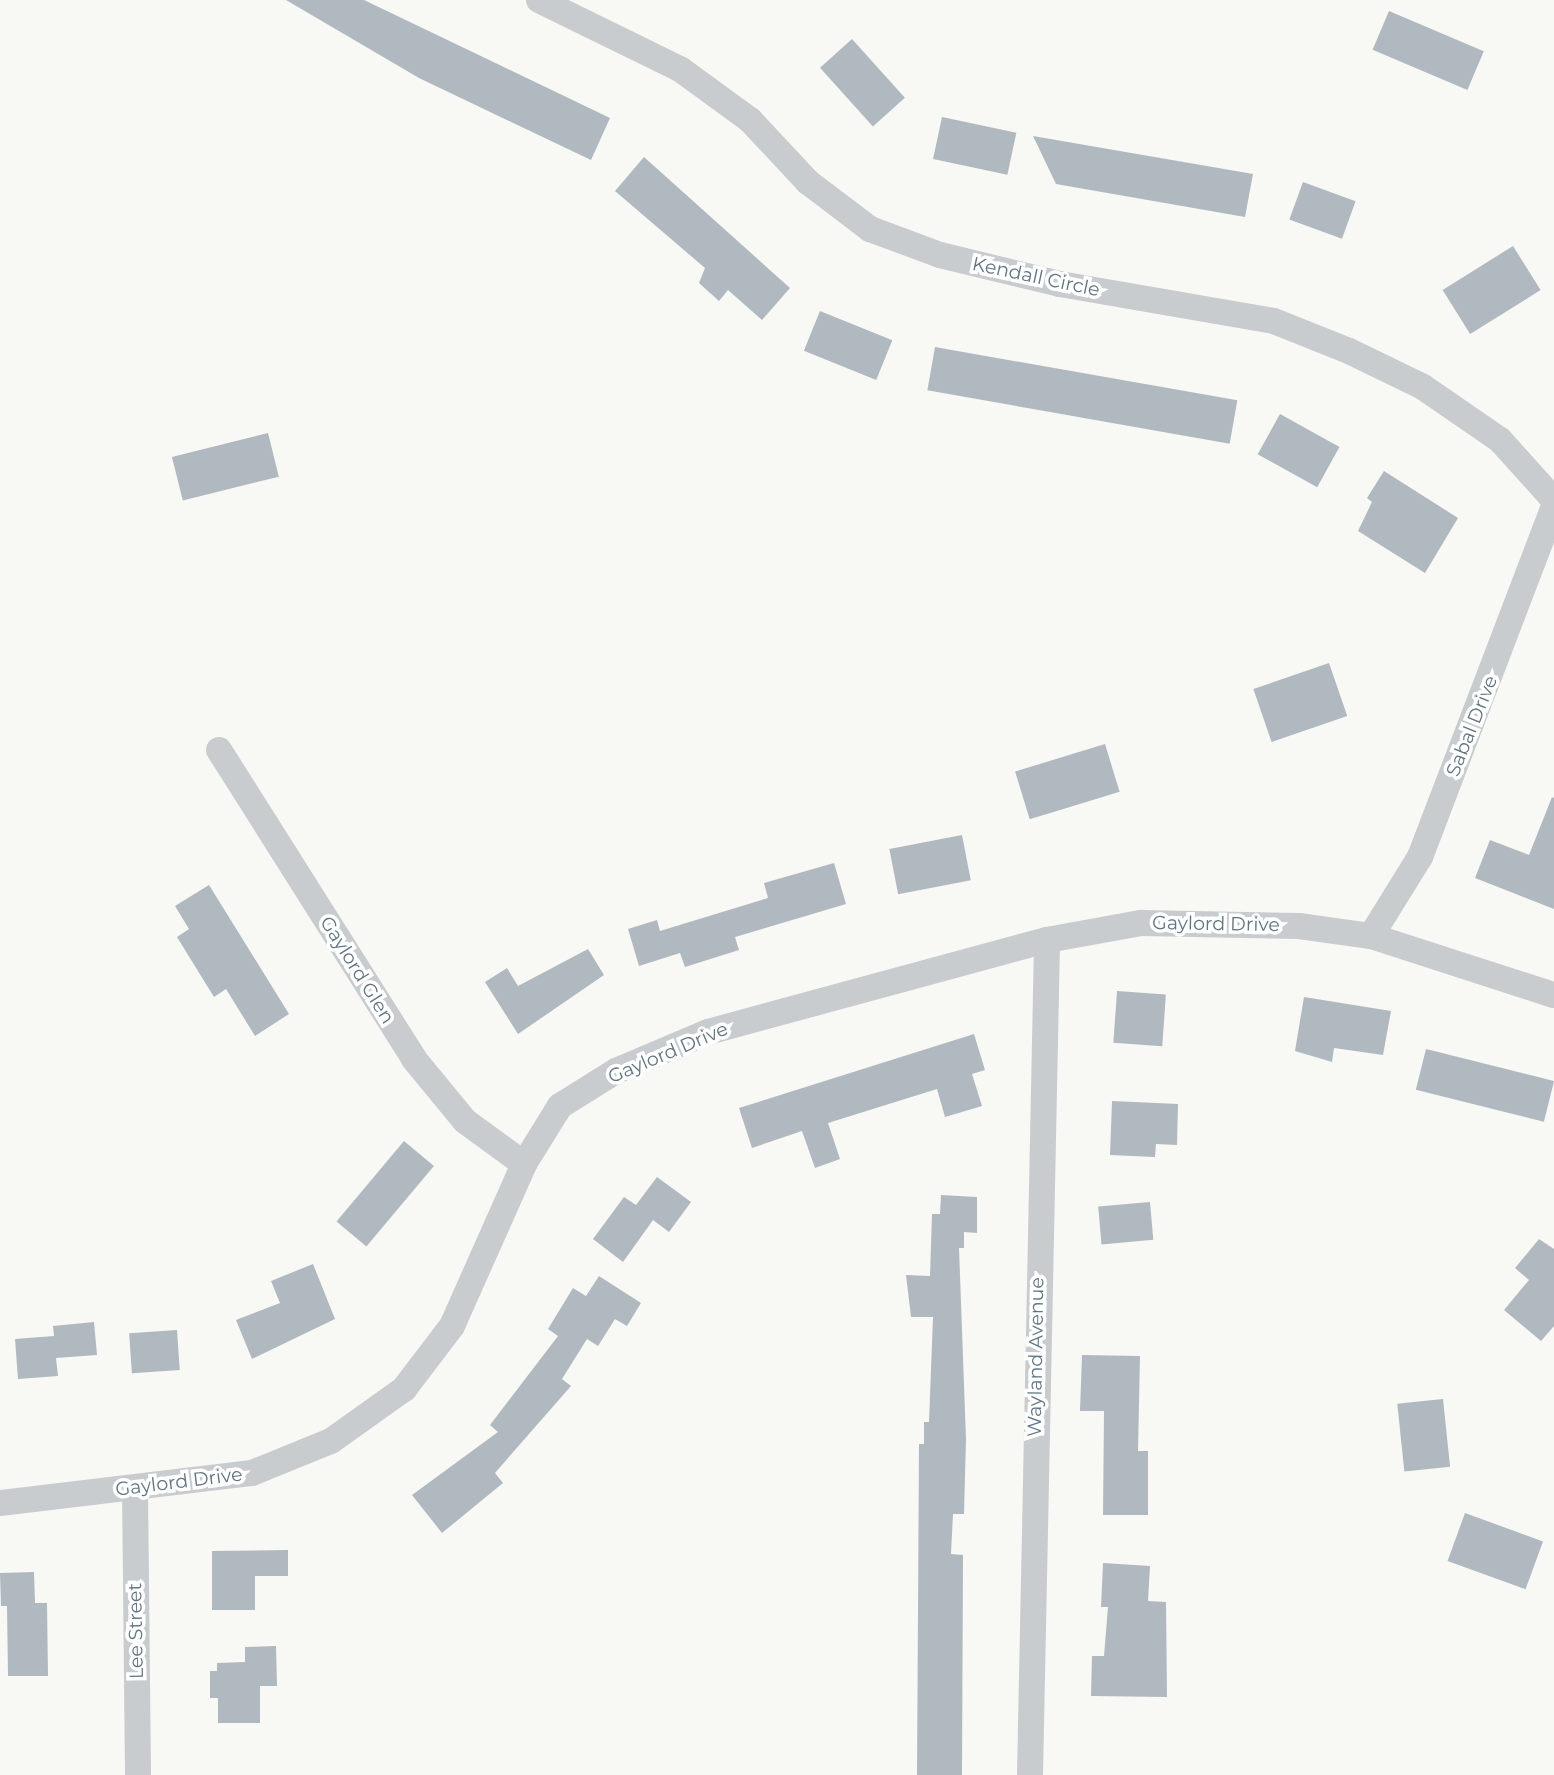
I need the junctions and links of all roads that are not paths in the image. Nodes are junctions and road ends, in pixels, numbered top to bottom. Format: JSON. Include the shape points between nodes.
{"nodes":[{"id":1,"x":539,"y":0,"type":"edge"},
{"id":2,"x":1554,"y":500,"type":"edge"},
{"id":3,"x":1554,"y":506,"type":"edge"},
{"id":4,"x":219,"y":750,"type":"dead end"},
{"id":5,"x":1371,"y":936,"type":"junction"},
{"id":6,"x":1047,"y":940,"type":"junction"},
{"id":7,"x":1554,"y":995,"type":"edge"},
{"id":8,"x":524,"y":1164,"type":"junction"},
{"id":9,"x":135,"y":1488,"type":"junction"},
{"id":10,"x":0,"y":1503,"type":"edge"},
{"id":11,"x":138,"y":1775,"type":"edge"},
{"id":12,"x":1030,"y":1775,"type":"edge"}],
"edges":[{"from":1,"to":2,"type":"street","name":"Kendall Circle","via":[[680,69],[750,121],[808,182],[870,229],[940,255],[1060,284],[1274,321],[1423,387],[1500,440]]},
{"from":3,"to":5,"type":"street","name":"Sabal Drive","via":[[1420,857]]},
{"from":4,"to":8,"type":"street","name":"Gaylord Glen","via":[[414,1059],[465,1121]]},
{"from":5,"to":6,"type":"street","name":"Gaylord Drive","via":[[1299,926],[1141,923]]},
{"from":5,"to":7,"type":"street","name":"Gaylord Drive"},
{"from":6,"to":8,"type":"street","name":"Gaylord Drive","via":[[708,1032],[616,1071],[560,1106]]},
{"from":6,"to":12,"type":"street","name":"Wayland Avenue"},
{"from":8,"to":9,"type":"street","name":"Gaylord Drive","via":[[452,1326],[404,1389],[331,1441],[252,1473]]},
{"from":9,"to":10,"type":"street","name":"Gaylord Drive"},
{"from":9,"to":11,"type":"street","name":"Lee Street"}]}
